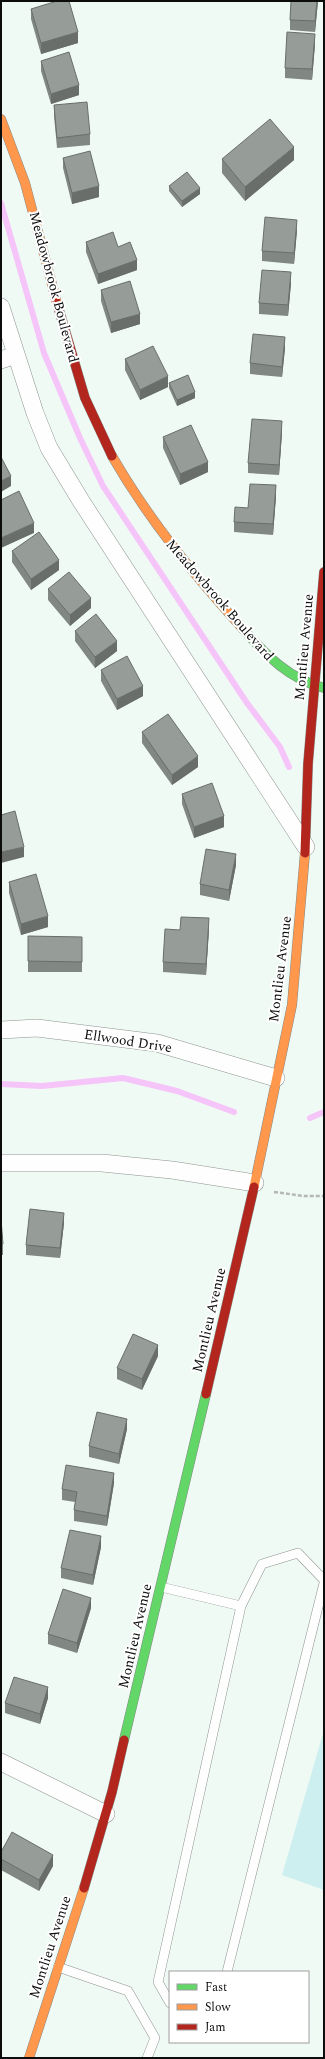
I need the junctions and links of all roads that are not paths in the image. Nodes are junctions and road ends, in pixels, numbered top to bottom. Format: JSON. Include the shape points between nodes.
{"nodes":[{"id":1,"x":1,"y":119,"type":"edge"},
{"id":2,"x":1,"y":307,"type":"edge"},
{"id":3,"x":8,"y":358,"type":"edge"},
{"id":4,"x":324,"y":572,"type":"edge"},
{"id":5,"x":314,"y":686,"type":"junction"},
{"id":6,"x":324,"y":688,"type":"edge"},
{"id":7,"x":306,"y":847,"type":"junction"},
{"id":8,"x":1,"y":1030,"type":"edge"},
{"id":9,"x":276,"y":1078,"type":"junction"},
{"id":10,"x":1,"y":1163,"type":"edge"},
{"id":11,"x":255,"y":1184,"type":"junction"},
{"id":12,"x":324,"y":1582,"type":"edge"},
{"id":13,"x":161,"y":1587,"type":"junction"},
{"id":14,"x":241,"y":1606,"type":"junction"},
{"id":15,"x":1,"y":1762,"type":"edge"},
{"id":16,"x":106,"y":1814,"type":"junction"},
{"id":17,"x":58,"y":1967,"type":"junction"},
{"id":18,"x":227,"y":1971,"type":"edge"},
{"id":19,"x":169,"y":2001,"type":"edge"},
{"id":20,"x":29,"y":2058,"type":"edge"},
{"id":21,"x":147,"y":2058,"type":"edge"}],
"edges":[{"from":1,"to":5,"type":"street","name":"Meadowbrook Boulevard","via":[[28,192],[65,340],[97,426],[122,472],[156,526],[197,578],[278,667]]},
{"from":2,"to":3,"type":"street"},
{"from":3,"to":7,"type":"street","via":[[49,448],[81,501]]},
{"from":4,"to":5,"type":"street","name":"Montlieu Avenue"},
{"from":5,"to":6,"type":"street","name":"Meadowbrook Boulevard"},
{"from":5,"to":7,"type":"street","name":"Montlieu Avenue","via":[[308,764]]},
{"from":7,"to":9,"type":"street","name":"Montlieu Avenue","via":[[292,1005]]},
{"from":8,"to":9,"type":"street","name":"Ellwood Drive","via":[[37,1028],[157,1042]]},
{"from":9,"to":11,"type":"street","name":"Montlieu Avenue"},
{"from":10,"to":11,"type":"street","via":[[102,1163],[172,1170]]},
{"from":11,"to":13,"type":"street","name":"Montlieu Avenue"},
{"from":12,"to":14,"type":"lane","via":[[298,1553],[262,1564]]},
{"from":12,"to":18,"type":"lane"},
{"from":13,"to":14,"type":"lane"},
{"from":13,"to":16,"type":"street","name":"Montlieu Avenue"},
{"from":14,"to":19,"type":"lane","via":[[158,1982]]},
{"from":15,"to":16,"type":"street"},
{"from":16,"to":17,"type":"street","name":"Montlieu Avenue"},
{"from":17,"to":20,"type":"street","name":"Montlieu Avenue"},
{"from":17,"to":21,"type":"lane","via":[[128,1991],[155,2038]]}]}
